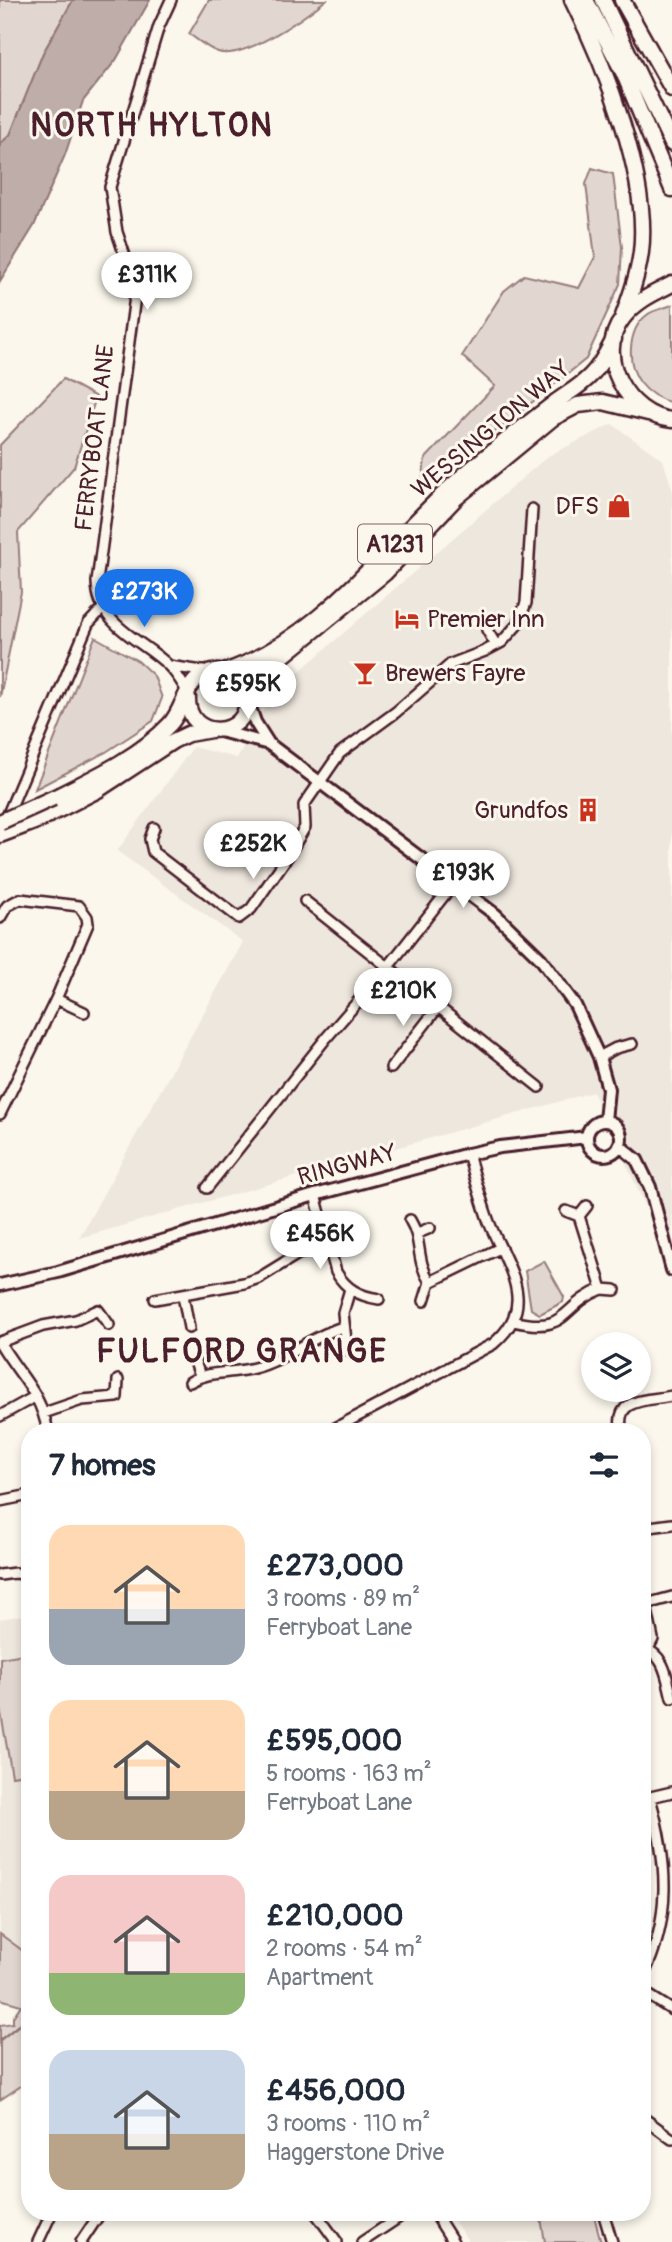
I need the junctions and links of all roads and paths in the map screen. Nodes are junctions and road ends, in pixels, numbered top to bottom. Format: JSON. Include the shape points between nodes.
{"nodes":[{"id":1,"x":171,"y":0,"type":"edge"},
{"id":2,"x":572,"y":0,"type":"edge"},
{"id":3,"x":586,"y":0,"type":"edge"},
{"id":4,"x":603,"y":0,"type":"edge"},
{"id":5,"x":622,"y":0,"type":"edge"},
{"id":6,"x":672,"y":89,"type":"edge"},
{"id":7,"x":672,"y":144,"type":"edge"},
{"id":8,"x":672,"y":189,"type":"edge"},
{"id":9,"x":672,"y":284,"type":"edge"},
{"id":10,"x":622,"y":319,"type":"junction"},
{"id":11,"x":614,"y":339,"type":"junction"},
{"id":12,"x":648,"y":413,"type":"junction"},
{"id":13,"x":669,"y":422,"type":"edge"},
{"id":14,"x":532,"y":509,"type":"dead end"},
{"id":15,"x":103,"y":608,"type":"junction"},
{"id":16,"x":487,"y":630,"type":"dead end"},
{"id":17,"x":496,"y":645,"type":"junction"},
{"id":18,"x":169,"y":666,"type":"junction"},
{"id":19,"x":216,"y":672,"type":"junction"},
{"id":20,"x":188,"y":695,"type":"junction"},
{"id":21,"x":246,"y":696,"type":"junction"},
{"id":22,"x":216,"y":730,"type":"junction"},
{"id":23,"x":269,"y":744,"type":"junction"},
{"id":24,"x":321,"y":783,"type":"junction"},
{"id":25,"x":55,"y":804,"type":"junction"},
{"id":26,"x":0,"y":822,"type":"edge"},
{"id":27,"x":154,"y":828,"type":"dead end"},
{"id":28,"x":0,"y":834,"type":"edge"},
{"id":29,"x":454,"y":883,"type":"junction"},
{"id":30,"x":305,"y":901,"type":"dead end"},
{"id":31,"x":0,"y":918,"type":"edge"},
{"id":32,"x":388,"y":967,"type":"junction"},
{"id":33,"x":56,"y":999,"type":"junction"},
{"id":34,"x":439,"y":1006,"type":"junction"},
{"id":35,"x":83,"y":1012,"type":"dead end"},
{"id":36,"x":632,"y":1044,"type":"dead end"},
{"id":37,"x":599,"y":1057,"type":"junction"},
{"id":38,"x":391,"y":1068,"type":"dead end"},
{"id":39,"x":539,"y":1087,"type":"dead end"},
{"id":40,"x":0,"y":1114,"type":"edge"},
{"id":41,"x":605,"y":1121,"type":"junction"},
{"id":42,"x":587,"y":1137,"type":"junction"},
{"id":43,"x":619,"y":1144,"type":"junction"},
{"id":44,"x":468,"y":1154,"type":"junction"},
{"id":45,"x":207,"y":1188,"type":"dead end"},
{"id":46,"x":315,"y":1195,"type":"junction"},
{"id":47,"x":587,"y":1206,"type":"dead end"},
{"id":48,"x":566,"y":1211,"type":"dead end"},
{"id":49,"x":579,"y":1216,"type":"junction"},
{"id":50,"x":410,"y":1220,"type":"dead end"},
{"id":51,"x":430,"y":1228,"type":"dead end"},
{"id":52,"x":418,"y":1233,"type":"junction"},
{"id":53,"x":328,"y":1246,"type":"junction"},
{"id":54,"x":500,"y":1248,"type":"junction"},
{"id":55,"x":672,"y":1270,"type":"edge"},
{"id":56,"x":430,"y":1282,"type":"junction"},
{"id":57,"x":0,"y":1285,"type":"edge"},
{"id":58,"x":350,"y":1289,"type":"junction"},
{"id":59,"x":602,"y":1289,"type":"junction"},
{"id":60,"x":615,"y":1290,"type":"dead end"},
{"id":61,"x":183,"y":1295,"type":"junction"},
{"id":62,"x":155,"y":1299,"type":"dead end"},
{"id":63,"x":379,"y":1299,"type":"dead end"},
{"id":64,"x":424,"y":1301,"type":"dead end"},
{"id":65,"x":513,"y":1321,"type":"junction"},
{"id":66,"x":109,"y":1325,"type":"dead end"},
{"id":67,"x":343,"y":1327,"type":"junction"},
{"id":68,"x":189,"y":1328,"type":"dead end"},
{"id":69,"x":0,"y":1342,"type":"edge"},
{"id":70,"x":347,"y":1350,"type":"dead end"},
{"id":71,"x":195,"y":1362,"type":"dead end"},
{"id":72,"x":200,"y":1376,"type":"junction"},
{"id":73,"x":118,"y":1380,"type":"dead end"},
{"id":74,"x":190,"y":1382,"type":"dead end"},
{"id":75,"x":36,"y":1396,"type":"junction"},
{"id":76,"x":672,"y":1396,"type":"edge"},
{"id":77,"x":44,"y":1413,"type":"junction"},
{"id":78,"x":0,"y":1416,"type":"edge"},
{"id":79,"x":46,"y":1423,"type":"edge"},
{"id":80,"x":345,"y":1423,"type":"edge"},
{"id":81,"x":620,"y":1423,"type":"edge"},
{"id":82,"x":21,"y":1497,"type":"edge"},
{"id":83,"x":0,"y":1501,"type":"edge"},
{"id":84,"x":672,"y":1524,"type":"edge"},
{"id":85,"x":651,"y":1527,"type":"edge"},
{"id":86,"x":21,"y":1574,"type":"edge"},
{"id":87,"x":0,"y":1575,"type":"edge"},
{"id":88,"x":672,"y":1597,"type":"edge"},
{"id":89,"x":651,"y":1603,"type":"edge"},
{"id":90,"x":651,"y":1654,"type":"edge"},
{"id":91,"x":672,"y":1698,"type":"edge"},
{"id":92,"x":672,"y":1792,"type":"edge"},
{"id":93,"x":651,"y":1797,"type":"edge"},
{"id":94,"x":651,"y":1813,"type":"edge"},
{"id":95,"x":670,"y":1868,"type":"edge"},
{"id":96,"x":668,"y":1933,"type":"edge"},
{"id":97,"x":651,"y":1966,"type":"edge"},
{"id":98,"x":651,"y":1997,"type":"edge"},
{"id":99,"x":672,"y":2010,"type":"edge"},
{"id":100,"x":651,"y":2123,"type":"edge"},
{"id":101,"x":672,"y":2138,"type":"edge"},
{"id":102,"x":48,"y":2221,"type":"edge"},
{"id":103,"x":95,"y":2221,"type":"edge"},
{"id":104,"x":322,"y":2221,"type":"edge"},
{"id":105,"x":394,"y":2221,"type":"edge"},
{"id":106,"x":440,"y":2221,"type":"edge"},
{"id":107,"x":606,"y":2221,"type":"edge"},
{"id":108,"x":38,"y":2242,"type":"edge"},
{"id":109,"x":81,"y":2242,"type":"edge"},
{"id":110,"x":337,"y":2242,"type":"edge"},
{"id":111,"x":362,"y":2242,"type":"edge"},
{"id":112,"x":453,"y":2242,"type":"edge"},
{"id":113,"x":612,"y":2242,"type":"edge"}],
"edges":[{"from":1,"to":15,"type":"street","name":"FERRYBOAT LANE","via":[[110,187],[117,232],[135,289],[97,582]]},
{"from":2,"to":10,"type":"highway","via":[[614,96],[638,190],[642,250]]},
{"from":3,"to":8,"type":"highway","via":[[624,74]]},
{"from":4,"to":7,"type":"highway"},
{"from":5,"to":6,"type":"highway"},
{"from":9,"to":10,"type":"highway","number":"A1231"},
{"from":10,"to":11,"type":"highway","number":"A1231"},
{"from":11,"to":12,"type":"highway","number":"A1231","via":[[618,378],[635,404]]},
{"from":11,"to":19,"type":"highway","name":"WESSINGTON WAY","number":"A1231","via":[[583,383],[465,475],[367,574],[306,626],[270,653]]},
{"from":12,"to":13,"type":"highway","number":"A1231"},
{"from":12,"to":21,"type":"highway","name":"WESSINGTON WAY","number":"A1231","via":[[603,402],[578,405],[553,418],[456,498],[385,573],[272,665]]},
{"from":14,"to":17,"type":"street","via":[[526,603],[517,625]]},
{"from":15,"to":18,"type":"street","via":[[124,633]]},
{"from":15,"to":28,"type":"street","via":[[88,624]]},
{"from":16,"to":17,"type":"street"},
{"from":17,"to":24,"type":"street","via":[[451,664],[340,753]]},
{"from":18,"to":19,"type":"street"},
{"from":18,"to":20,"type":"street"},
{"from":19,"to":20,"type":"highway","name":"WESSINGTON WAY","via":[[200,677]]},
{"from":19,"to":21,"type":"highway","via":[[236,678]]},
{"from":20,"to":22,"type":"highway","via":[[194,720]]},
{"from":20,"to":25,"type":"highway","name":"WESSINGTON WAY","via":[[180,713],[151,741]]},
{"from":21,"to":22,"type":"highway","name":"WESSINGTON WAY","via":[[246,708],[238,722]]},
{"from":21,"to":23,"type":"street"},
{"from":22,"to":23,"type":"street"},
{"from":22,"to":25,"type":"highway","name":"WESSINGTON WAY","via":[[188,734],[110,783]]},
{"from":23,"to":24,"type":"street"},
{"from":24,"to":27,"type":"street","via":[[303,805],[305,827],[288,856],[251,909],[239,918],[153,852],[150,839]]},
{"from":24,"to":29,"type":"street"},
{"from":25,"to":26,"type":"highway","name":"WESSINGTON WAY","bridge":true},
{"from":25,"to":28,"type":"highway","name":"WESSINGTON WAY"},
{"from":29,"to":32,"type":"street"},
{"from":29,"to":37,"type":"street","via":[[496,915],[541,959],[575,1005]]},
{"from":30,"to":32,"type":"street"},
{"from":31,"to":33,"type":"street","via":[[20,899],[72,903],[84,910],[86,934]]},
{"from":32,"to":34,"type":"street"},
{"from":32,"to":45,"type":"street"},
{"from":33,"to":35,"type":"street"},
{"from":33,"to":40,"type":"street"},
{"from":34,"to":38,"type":"street"},
{"from":34,"to":39,"type":"street"},
{"from":36,"to":37,"type":"street"},
{"from":37,"to":41,"type":"street","via":[[608,1089]]},
{"from":41,"to":42,"type":"street","via":[[594,1124]]},
{"from":41,"to":43,"type":"street","via":[[619,1130]]},
{"from":42,"to":43,"type":"street","via":[[591,1148],[601,1154],[614,1151]]},
{"from":42,"to":44,"type":"street","name":"RINGWAY"},
{"from":43,"to":55,"type":"street","via":[[637,1160],[650,1187]]},
{"from":44,"to":46,"type":"street","name":"RINGWAY"},
{"from":44,"to":54,"type":"street"},
{"from":46,"to":53,"type":"street"},
{"from":46,"to":57,"type":"street","name":"RINGWAY"},
{"from":47,"to":49,"type":"street"},
{"from":48,"to":49,"type":"street"},
{"from":49,"to":59,"type":"street"},
{"from":50,"to":52,"type":"street"},
{"from":51,"to":52,"type":"street"},
{"from":52,"to":56,"type":"street","via":[[418,1258]]},
{"from":53,"to":58,"type":"street","via":[[341,1282]]},
{"from":53,"to":61,"type":"street","via":[[298,1254],[259,1278]]},
{"from":54,"to":56,"type":"street"},
{"from":54,"to":65,"type":"street","via":[[518,1292]]},
{"from":56,"to":64,"type":"street"},
{"from":58,"to":63,"type":"street"},
{"from":58,"to":67,"type":"street"},
{"from":59,"to":60,"type":"street"},
{"from":59,"to":65,"type":"street","via":[[551,1325]]},
{"from":61,"to":62,"type":"street"},
{"from":61,"to":68,"type":"street"},
{"from":65,"to":80,"type":"street","via":[[492,1344]]},
{"from":66,"to":69,"type":"street","via":[[98,1310]]},
{"from":67,"to":70,"type":"street"},
{"from":67,"to":72,"type":"street","via":[[274,1362]]},
{"from":69,"to":75,"type":"street"},
{"from":71,"to":72,"type":"street"},
{"from":72,"to":74,"type":"street"},
{"from":73,"to":77,"type":"street","via":[[117,1397],[82,1400]]},
{"from":75,"to":77,"type":"street"},
{"from":75,"to":78,"type":"street"},
{"from":76,"to":81,"type":"street","via":[[628,1404],[621,1410]]},
{"from":77,"to":79,"type":"street"},
{"from":82,"to":83,"type":"street"},
{"from":84,"to":85,"type":"street"},
{"from":86,"to":87,"type":"street"},
{"from":88,"to":89,"type":"street"},
{"from":90,"to":91,"type":"street","via":[[663,1664]]},
{"from":92,"to":93,"type":"street"},
{"from":94,"to":95,"type":"street"},
{"from":95,"to":96,"type":"street"},
{"from":96,"to":97,"type":"street"},
{"from":98,"to":99,"type":"street"},
{"from":100,"to":101,"type":"street"},
{"from":102,"to":108,"type":"street"},
{"from":103,"to":109,"type":"street"},
{"from":104,"to":110,"type":"street"},
{"from":105,"to":111,"type":"street"},
{"from":106,"to":112,"type":"street"},
{"from":107,"to":113,"type":"street"}]}
